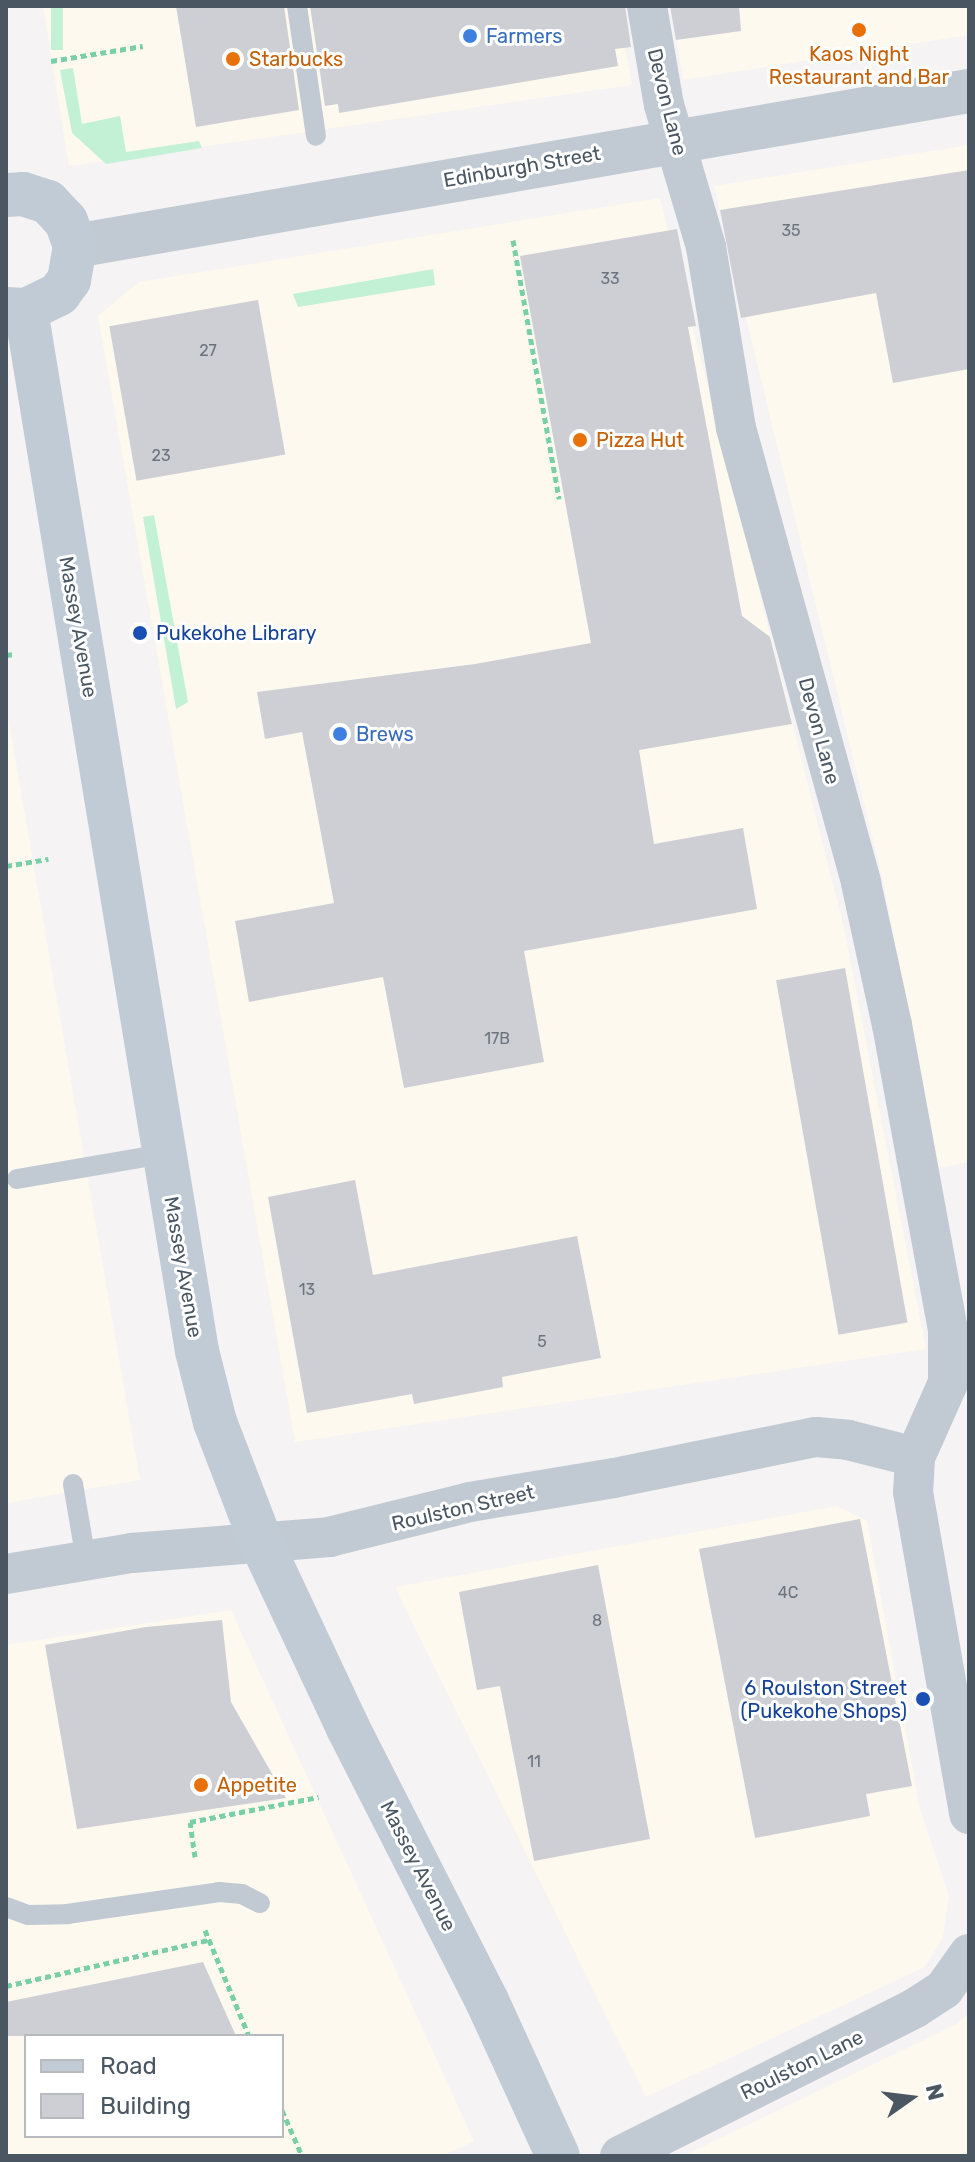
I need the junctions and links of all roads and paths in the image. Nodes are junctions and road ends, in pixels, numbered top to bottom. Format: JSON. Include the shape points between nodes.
{"nodes":[{"id":1,"x":297,"y":6,"type":"edge"},
{"id":2,"x":647,"y":6,"type":"edge"},
{"id":3,"x":143,"y":46,"type":"dead end"},
{"id":4,"x":51,"y":61,"type":"dead end"},
{"id":5,"x":969,"y":91,"type":"edge"},
{"id":6,"x":316,"y":136,"type":"dead end"},
{"id":7,"x":675,"y":140,"type":"junction"},
{"id":8,"x":7,"y":188,"type":"edge"},
{"id":9,"x":513,"y":240,"type":"dead end"},
{"id":10,"x":75,"y":246,"type":"junction"},
{"id":11,"x":16,"y":310,"type":"edge"},
{"id":12,"x":559,"y":499,"type":"dead end"},
{"id":13,"x":15,"y":654,"type":"dead end"},
{"id":14,"x":6,"y":655,"type":"edge"},
{"id":15,"x":48,"y":859,"type":"dead end"},
{"id":16,"x":6,"y":866,"type":"edge"},
{"id":17,"x":164,"y":1154,"type":"junction"},
{"id":18,"x":17,"y":1179,"type":"dead end"},
{"id":19,"x":915,"y":1457,"type":"junction"},
{"id":20,"x":73,"y":1484,"type":"dead end"},
{"id":21,"x":261,"y":1542,"type":"junction"},
{"id":22,"x":86,"y":1560,"type":"junction"},
{"id":23,"x":6,"y":1574,"type":"edge"},
{"id":24,"x":319,"y":1797,"type":"dead end"},
{"id":25,"x":969,"y":1814,"type":"edge"},
{"id":26,"x":196,"y":1864,"type":"dead end"},
{"id":27,"x":260,"y":1903,"type":"dead end"},
{"id":28,"x":6,"y":1907,"type":"edge"},
{"id":29,"x":202,"y":1921,"type":"dead end"},
{"id":30,"x":209,"y":1940,"type":"junction"},
{"id":31,"x":969,"y":1954,"type":"edge"},
{"id":32,"x":6,"y":1986,"type":"edge"},
{"id":33,"x":248,"y":2034,"type":"edge"},
{"id":34,"x":284,"y":2115,"type":"edge"},
{"id":35,"x":302,"y":2156,"type":"edge"},
{"id":36,"x":558,"y":2156,"type":"edge"},
{"id":37,"x":620,"y":2156,"type":"edge"}],
"edges":[{"from":1,"to":6,"type":"lane"},
{"from":2,"to":7,"type":"street","name":"Devon Lane"},
{"from":3,"to":4,"type":"path"},
{"from":5,"to":7,"type":"street","name":"Edinburgh Street"},
{"from":7,"to":10,"type":"street","name":"Edinburgh Street"},
{"from":7,"to":19,"type":"street","name":"Devon Lane","via":[[706,247],[736,428],[861,883],[948,1330],[948,1383]]},
{"from":8,"to":10,"type":"main road","via":[[48,202],[66,221]]},
{"from":9,"to":12,"type":"path"},
{"from":10,"to":11,"type":"main road","via":[[69,280],[59,294]]},
{"from":11,"to":17,"type":"main road","name":"Massey Avenue"},
{"from":13,"to":14,"type":"path"},
{"from":15,"to":16,"type":"path"},
{"from":17,"to":18,"type":"lane"},
{"from":17,"to":21,"type":"main road","name":"Massey Avenue","via":[[204,1379]]},
{"from":19,"to":21,"type":"street","name":"Roulston Street","via":[[816,1437],[470,1502],[360,1532]]},
{"from":19,"to":25,"type":"street","via":[[914,1508]]},
{"from":20,"to":22,"type":"lane"},
{"from":21,"to":22,"type":"street","name":"Roulston Street"},
{"from":21,"to":36,"type":"main road","name":"Massey Avenue"},
{"from":22,"to":23,"type":"street","name":"Roulston Street"},
{"from":24,"to":26,"type":"path","via":[[190,1822]]},
{"from":27,"to":28,"type":"lane","via":[[242,1894],[219,1892],[67,1914],[28,1915]]},
{"from":29,"to":30,"type":"path"},
{"from":30,"to":32,"type":"path"},
{"from":30,"to":33,"type":"path"},
{"from":31,"to":37,"type":"street","name":"Roulston Lane","via":[[944,1989],[915,2008]]},
{"from":34,"to":35,"type":"path"}]}
